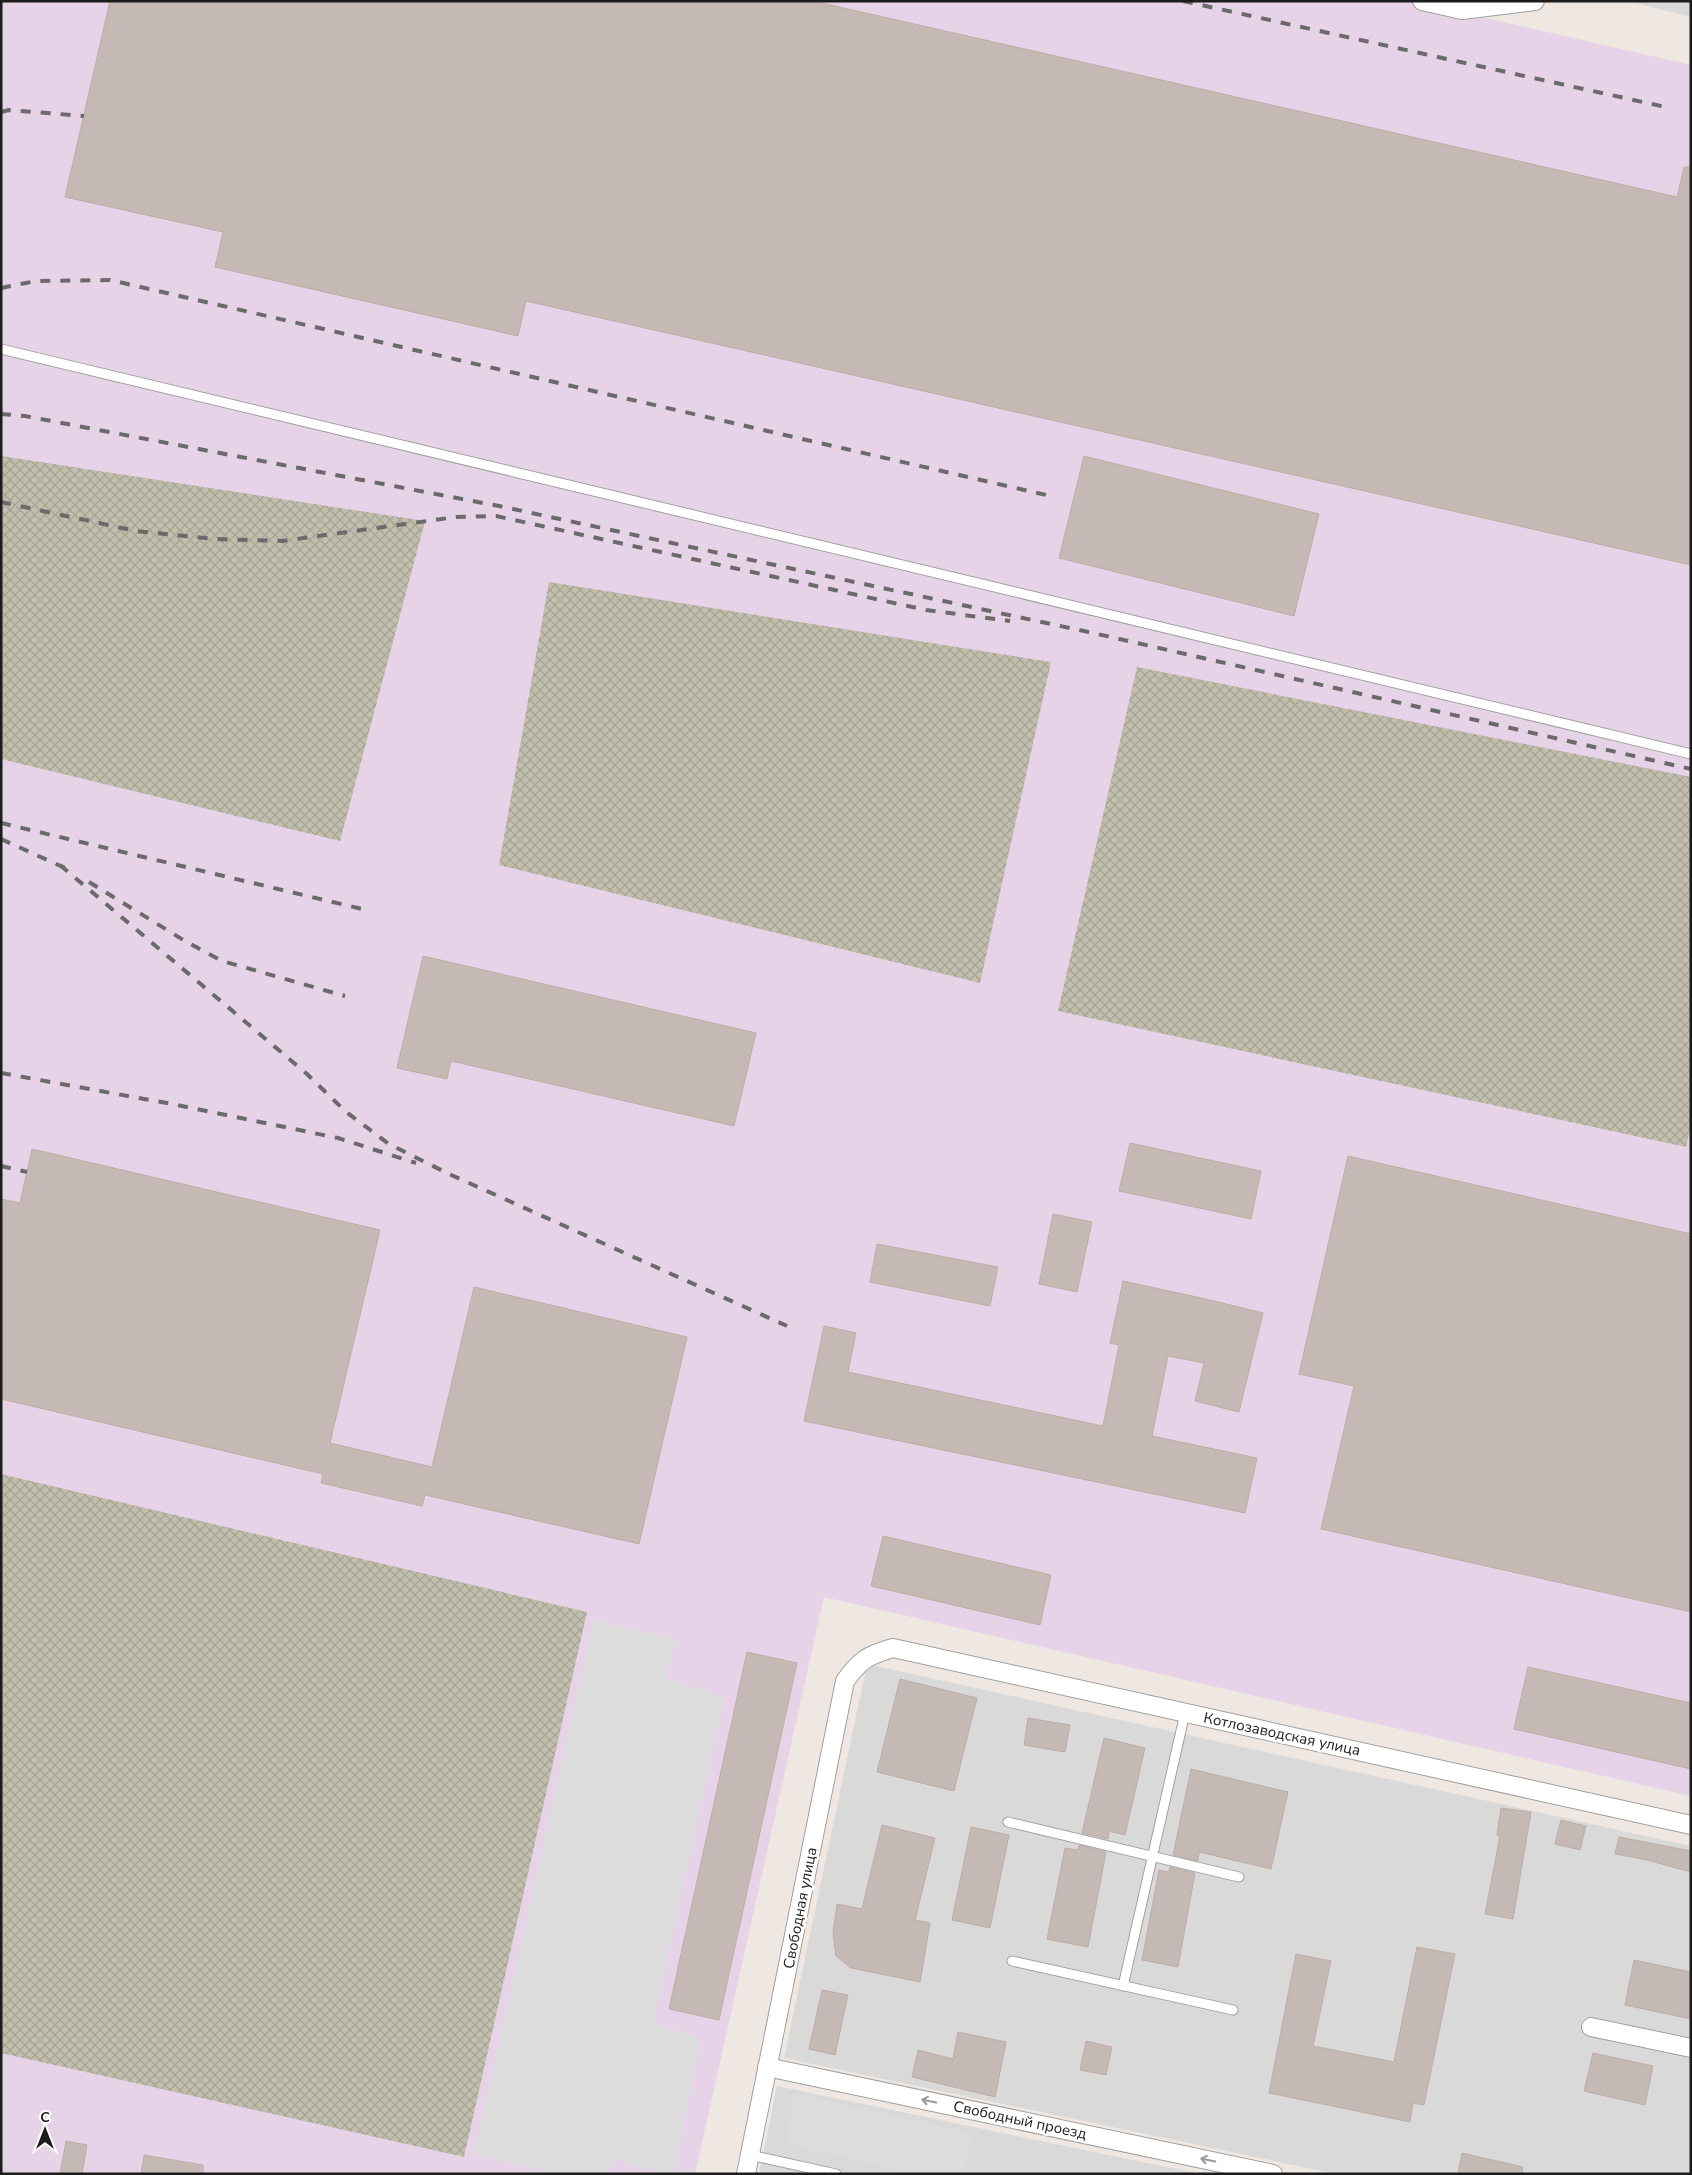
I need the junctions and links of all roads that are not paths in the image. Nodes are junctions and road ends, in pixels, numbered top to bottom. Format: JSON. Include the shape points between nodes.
{"nodes":[{"id":1,"x":1422,"y":1,"type":"edge"},
{"id":2,"x":1535,"y":1,"type":"edge"},
{"id":3,"x":1,"y":348,"type":"edge"},
{"id":4,"x":1691,"y":754,"type":"edge"},
{"id":5,"x":873,"y":1653,"type":"joint"},
{"id":6,"x":1185,"y":1713,"type":"junction"},
{"id":7,"x":1008,"y":1822,"type":"dead end"},
{"id":8,"x":1691,"y":1825,"type":"edge"},
{"id":9,"x":1153,"y":1857,"type":"junction"},
{"id":10,"x":1239,"y":1877,"type":"dead end"},
{"id":11,"x":1012,"y":1961,"type":"dead end"},
{"id":12,"x":1123,"y":1986,"type":"junction"},
{"id":13,"x":1233,"y":2010,"type":"dead end"},
{"id":14,"x":1591,"y":2027,"type":"dead end"},
{"id":15,"x":1691,"y":2048,"type":"edge"},
{"id":16,"x":768,"y":2067,"type":"junction"},
{"id":17,"x":750,"y":2155,"type":"junction"},
{"id":18,"x":746,"y":2174,"type":"edge"},
{"id":19,"x":836,"y":2174,"type":"edge"},
{"id":20,"x":1272,"y":2174,"type":"edge"}],
"edges":[{"from":1,"to":2,"type":"street","via":[[1462,10]]},
{"from":3,"to":4,"type":"lane"},
{"from":5,"to":6,"type":"street","name":"Котлозаводская улица","via":[[893,1648]]},
{"from":5,"to":16,"type":"street","name":"Свободная улица","via":[[858,1663],[845,1681]]},
{"from":6,"to":8,"type":"street","name":"Котлозаводская улица"},
{"from":6,"to":9,"type":"lane"},
{"from":7,"to":9,"type":"lane"},
{"from":9,"to":10,"type":"lane"},
{"from":9,"to":12,"type":"lane"},
{"from":11,"to":12,"type":"lane"},
{"from":12,"to":13,"type":"lane"},
{"from":14,"to":15,"type":"street"},
{"from":16,"to":17,"type":"street","name":"Свободная улица"},
{"from":20,"to":16,"type":"street","name":"Свободный проезд","one_way":true},
{"from":17,"to":18,"type":"street","name":"Свободная улица"},
{"from":17,"to":19,"type":"lane"}]}
